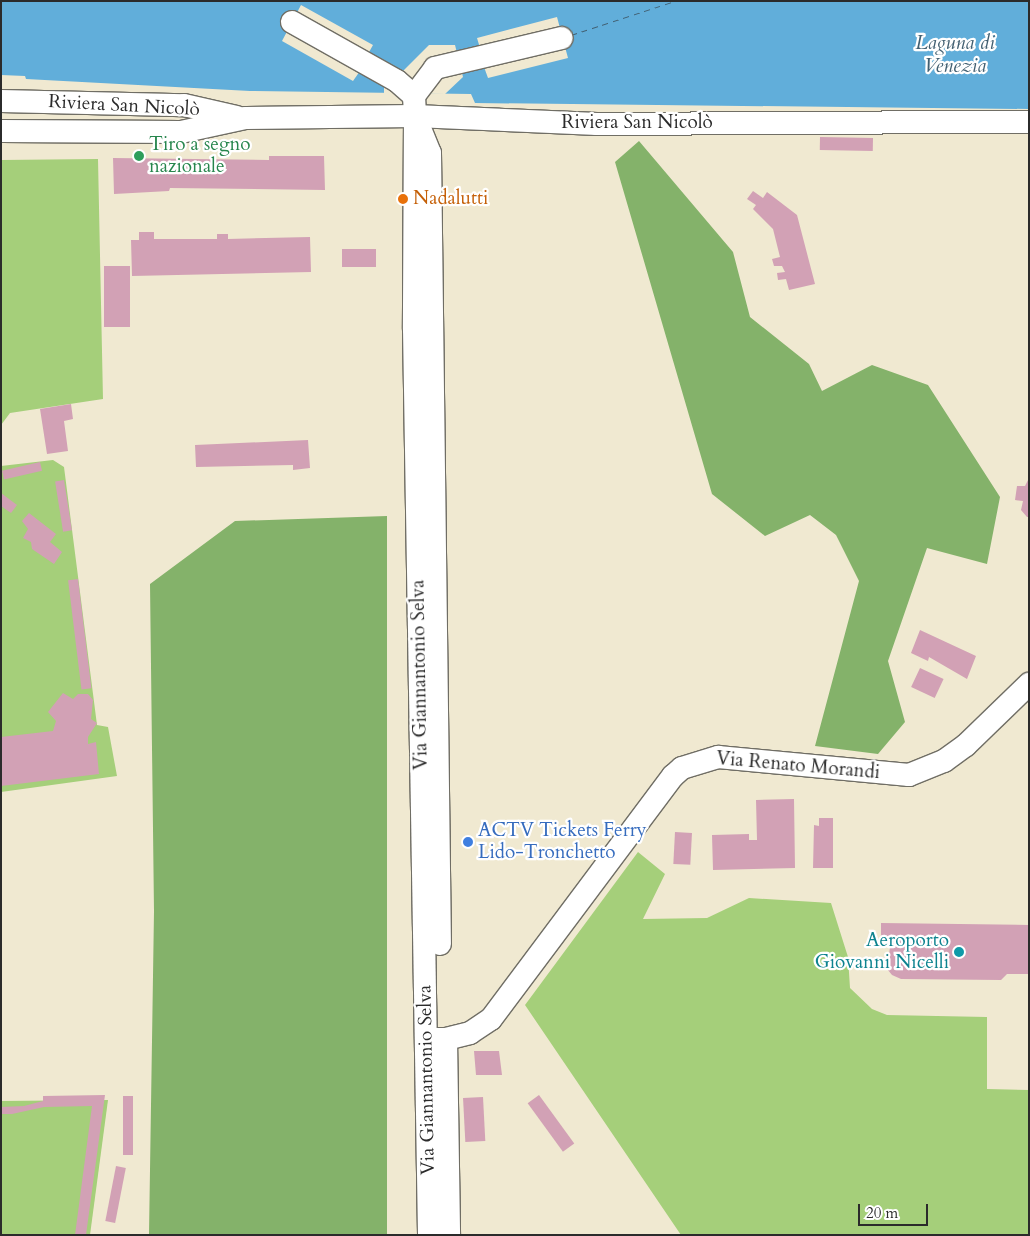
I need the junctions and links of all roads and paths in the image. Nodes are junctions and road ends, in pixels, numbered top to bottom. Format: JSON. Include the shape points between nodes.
{"nodes":[{"id":1,"x":292,"y":22,"type":"dead end"},
{"id":2,"x":562,"y":38,"type":"dead end"},
{"id":3,"x":1,"y":101,"type":"edge"},
{"id":4,"x":414,"y":106,"type":"junction"},
{"id":5,"x":246,"y":118,"type":"junction"},
{"id":6,"x":1029,"y":122,"type":"edge"},
{"id":7,"x":1,"y":131,"type":"edge"},
{"id":8,"x":1029,"y":684,"type":"edge"},
{"id":9,"x":436,"y":1039,"type":"junction"},
{"id":10,"x":429,"y":1235,"type":"edge"},
{"id":11,"x":449,"y":1235,"type":"edge"}],
"edges":[{"from":1,"to":4,"type":"street","via":[[397,81]]},
{"from":2,"to":4,"type":"street","via":[[435,68]]},
{"from":3,"to":5,"type":"street","name":"Riviera San Nicolò","via":[[184,106]]},
{"from":4,"to":5,"type":"street","name":"Riviera San Nicolò"},
{"from":4,"to":6,"type":"street","name":"Riviera San Nicolò","via":[[596,124]]},
{"from":4,"to":9,"type":"street","name":"Via Giannantonio Selva","via":[[414,329]]},
{"from":5,"to":7,"type":"street","name":"Riviera San Nicolò","via":[[181,132]]},
{"from":8,"to":9,"type":"street","name":"Via Renato Morandi","via":[[966,745],[944,760],[909,775],[718,757],[682,768],[491,1019],[470,1033]]},
{"from":9,"to":10,"type":"street","name":"Via Giannantonio Selva"},
{"from":9,"to":11,"type":"street"}]}
